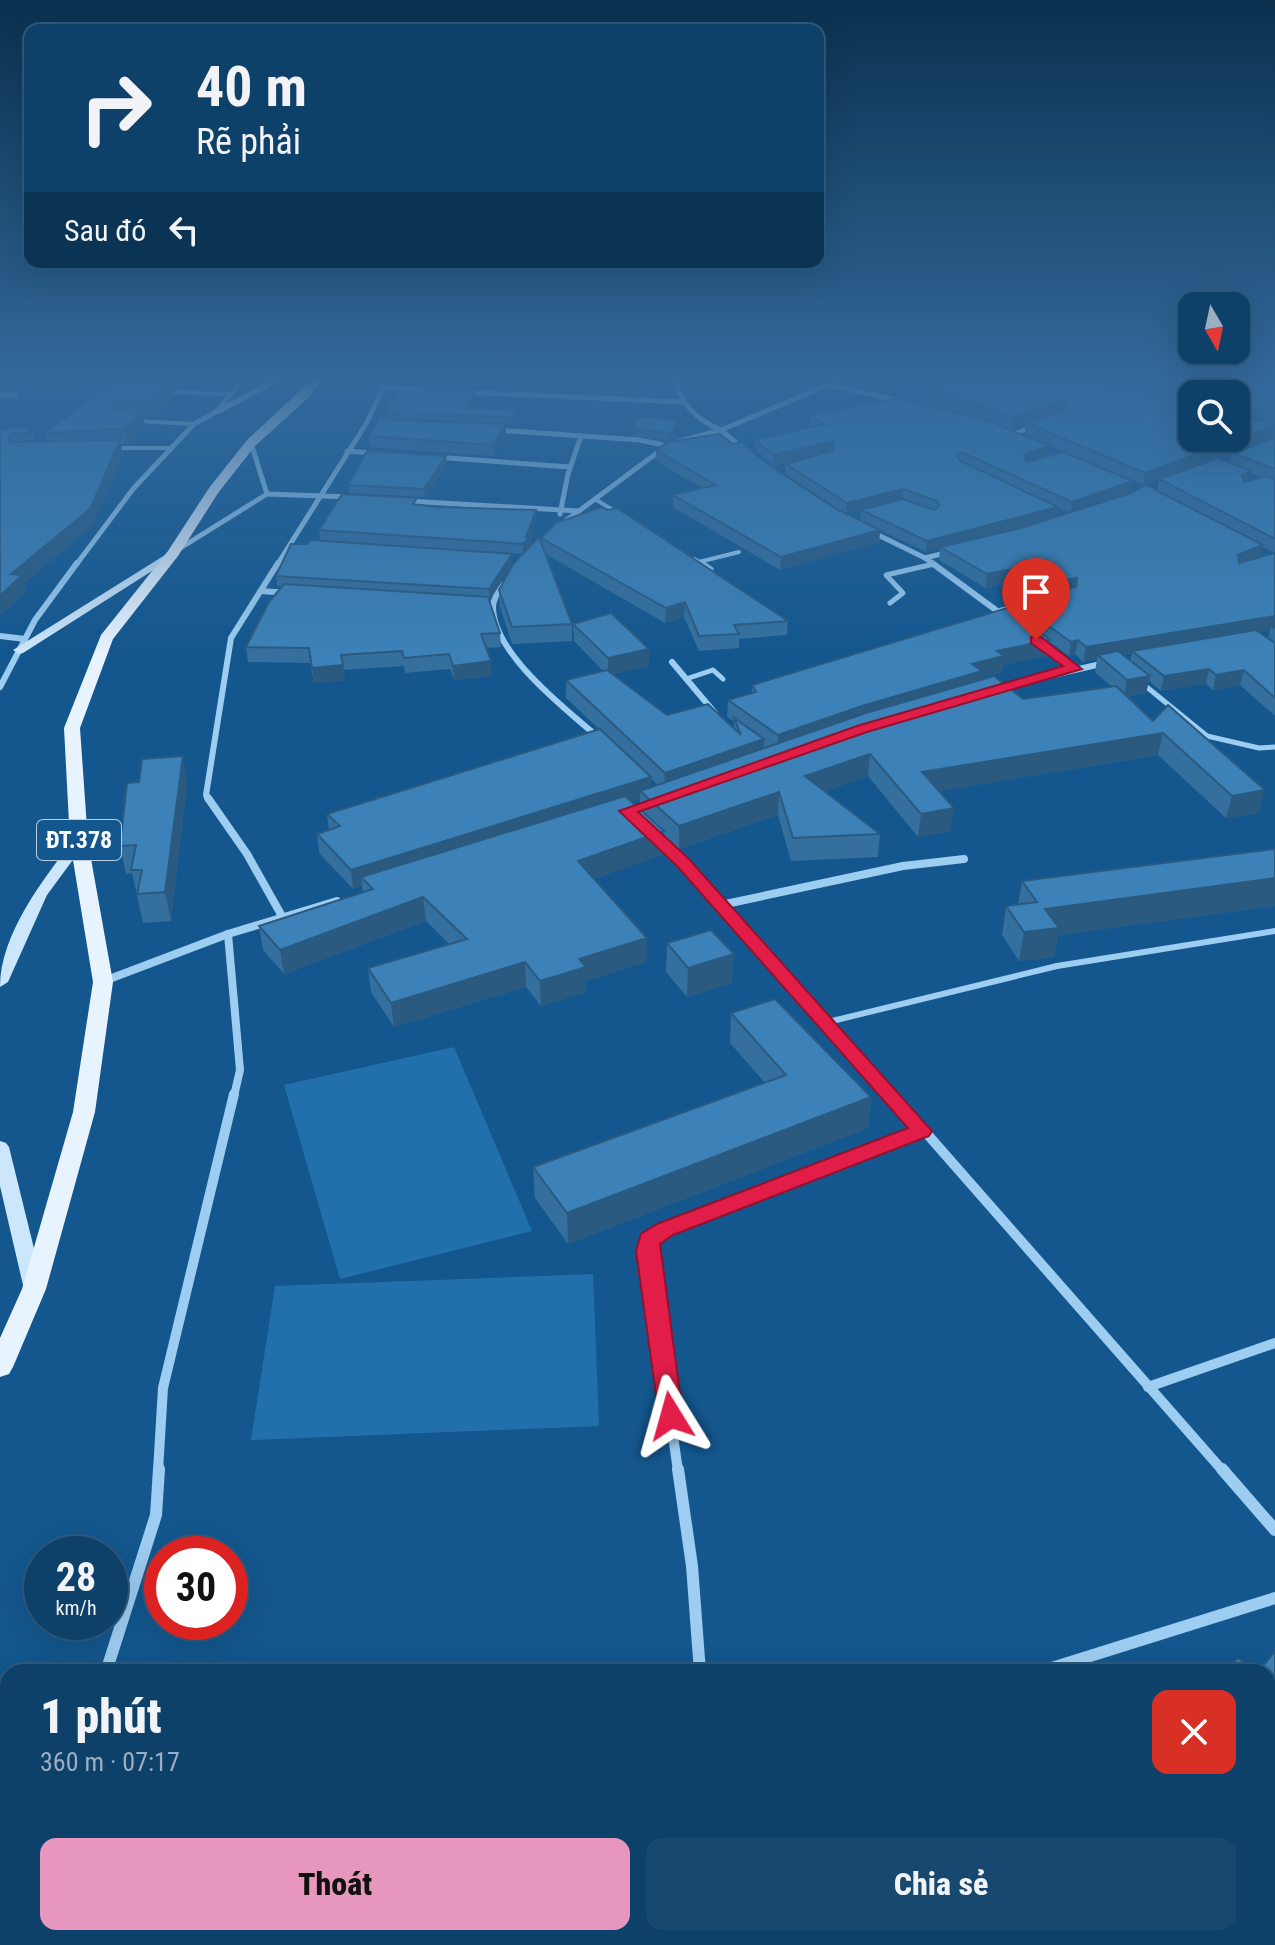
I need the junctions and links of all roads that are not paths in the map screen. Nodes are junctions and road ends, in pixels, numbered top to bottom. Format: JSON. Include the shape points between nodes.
{"nodes":[{"id":1,"x":151,"y":470,"type":"edge"},
{"id":2,"x":230,"y":470,"type":"edge"},
{"id":3,"x":259,"y":470,"type":"edge"},
{"id":4,"x":335,"y":470,"type":"edge"},
{"id":5,"x":569,"y":470,"type":"edge"},
{"id":6,"x":635,"y":470,"type":"edge"},
{"id":7,"x":267,"y":494,"type":"junction"},
{"id":8,"x":318,"y":495,"type":"junction"},
{"id":9,"x":363,"y":498,"type":"edge"},
{"id":10,"x":595,"y":499,"type":"junction"},
{"id":11,"x":394,"y":500,"type":"edge"},
{"id":12,"x":559,"y":509,"type":"junction"},
{"id":13,"x":579,"y":511,"type":"junction"},
{"id":14,"x":621,"y":515,"type":"edge"},
{"id":15,"x":562,"y":523,"type":"junction"},
{"id":16,"x":858,"y":526,"type":"edge"},
{"id":17,"x":553,"y":532,"type":"edge"},
{"id":18,"x":291,"y":543,"type":"junction"},
{"id":19,"x":307,"y":544,"type":"edge"},
{"id":20,"x":956,"y":550,"type":"edge"},
{"id":21,"x":739,"y":552,"type":"dead end"},
{"id":22,"x":173,"y":553,"type":"junction"},
{"id":23,"x":686,"y":554,"type":"edge"},
{"id":24,"x":925,"y":558,"type":"junction"},
{"id":25,"x":699,"y":562,"type":"junction"},
{"id":26,"x":934,"y":564,"type":"junction"},
{"id":27,"x":711,"y":569,"type":"edge"},
{"id":28,"x":509,"y":577,"type":"edge"},
{"id":29,"x":261,"y":591,"type":"junction"},
{"id":30,"x":292,"y":593,"type":"edge"},
{"id":31,"x":890,"y":603,"type":"dead end"},
{"id":32,"x":1038,"y":603,"type":"edge"},
{"id":33,"x":478,"y":605,"type":"edge"},
{"id":34,"x":493,"y":606,"type":"junction"},
{"id":35,"x":997,"y":611,"type":"junction"},
{"id":36,"x":1008,"y":619,"type":"edge"},
{"id":37,"x":0,"y":636,"type":"edge"},
{"id":38,"x":1031,"y":636,"type":"edge"},
{"id":39,"x":22,"y":645,"type":"junction"},
{"id":40,"x":1115,"y":661,"type":"edge"},
{"id":41,"x":672,"y":662,"type":"dead end"},
{"id":42,"x":1075,"y":669,"type":"junction"},
{"id":43,"x":686,"y":679,"type":"junction"},
{"id":44,"x":723,"y":679,"type":"dead end"},
{"id":45,"x":1138,"y":680,"type":"edge"},
{"id":46,"x":0,"y":686,"type":"edge"},
{"id":47,"x":990,"y":691,"type":"edge"},
{"id":48,"x":719,"y":718,"type":"edge"},
{"id":49,"x":605,"y":744,"type":"edge"},
{"id":50,"x":1275,"y":747,"type":"edge"},
{"id":51,"x":649,"y":831,"type":"edge"},
{"id":52,"x":79,"y":842,"type":"junction"},
{"id":53,"x":964,"y":859,"type":"dead end"},
{"id":54,"x":343,"y":899,"type":"edge"},
{"id":55,"x":721,"y":905,"type":"junction"},
{"id":56,"x":283,"y":918,"type":"junction"},
{"id":57,"x":1275,"y":931,"type":"edge"},
{"id":58,"x":228,"y":934,"type":"junction"},
{"id":59,"x":0,"y":982,"type":"edge"},
{"id":60,"x":103,"y":982,"type":"junction"},
{"id":61,"x":828,"y":1022,"type":"junction"},
{"id":62,"x":922,"y":1131,"type":"junction"},
{"id":63,"x":0,"y":1147,"type":"edge"},
{"id":64,"x":34,"y":1289,"type":"junction"},
{"id":65,"x":1275,"y":1343,"type":"edge"},
{"id":66,"x":0,"y":1367,"type":"edge"},
{"id":67,"x":1148,"y":1387,"type":"junction"},
{"id":68,"x":1275,"y":1530,"type":"edge"},
{"id":69,"x":1275,"y":1598,"type":"edge"},
{"id":70,"x":109,"y":1664,"type":"edge"},
{"id":71,"x":699,"y":1664,"type":"edge"},
{"id":72,"x":1064,"y":1664,"type":"edge"}],
"edges":[{"from":1,"to":39,"type":"street","via":[[35,620]]},
{"from":2,"to":22,"type":"main road","number":"ĐT.378"},
{"from":3,"to":7,"type":"street"},
{"from":4,"to":8,"type":"street"},
{"from":5,"to":12,"type":"street"},
{"from":6,"to":10,"type":"street"},
{"from":7,"to":8,"type":"street"},
{"from":7,"to":22,"type":"street"},
{"from":8,"to":9,"type":"street"},
{"from":8,"to":18,"type":"street"},
{"from":10,"to":13,"type":"street"},
{"from":10,"to":14,"type":"lane"},
{"from":11,"to":12,"type":"street"},
{"from":12,"to":13,"type":"street"},
{"from":12,"to":15,"type":"street"},
{"from":13,"to":15,"type":"street"},
{"from":15,"to":17,"type":"street"},
{"from":16,"to":24,"type":"street"},
{"from":18,"to":19,"type":"street"},
{"from":18,"to":29,"type":"street"},
{"from":20,"to":24,"type":"street"},
{"from":21,"to":25,"type":"lane"},
{"from":22,"to":39,"type":"main road"},
{"from":22,"to":52,"type":"main road","number":"ĐT.378","via":[[106,638],[72,728]]},
{"from":23,"to":25,"type":"lane"},
{"from":24,"to":26,"type":"street"},
{"from":25,"to":27,"type":"lane"},
{"from":26,"to":31,"type":"lane","via":[[886,575],[903,593]]},
{"from":26,"to":35,"type":"street"},
{"from":28,"to":34,"type":"street"},
{"from":29,"to":30,"type":"street"},
{"from":29,"to":56,"type":"street","via":[[231,638],[206,795]]},
{"from":32,"to":35,"type":"lane"},
{"from":33,"to":34,"type":"street"},
{"from":34,"to":49,"type":"street","via":[[507,647]]},
{"from":35,"to":36,"type":"street"},
{"from":37,"to":39,"type":"street"},
{"from":38,"to":42,"type":"street"},
{"from":39,"to":46,"type":"street"},
{"from":40,"to":42,"type":"street"},
{"from":41,"to":43,"type":"street"},
{"from":42,"to":47,"type":"street"},
{"from":43,"to":44,"type":"lane","via":[[713,670]]},
{"from":43,"to":48,"type":"street"},
{"from":45,"to":50,"type":"lane","via":[[1207,736]]},
{"from":51,"to":55,"type":"street"},
{"from":52,"to":59,"type":"main road","via":[[40,895]]},
{"from":52,"to":60,"type":"main road","number":"ĐT.378"},
{"from":53,"to":55,"type":"street","via":[[903,866]]},
{"from":54,"to":56,"type":"street"},
{"from":55,"to":61,"type":"street"},
{"from":56,"to":58,"type":"street"},
{"from":57,"to":61,"type":"lane","via":[[1057,966]]},
{"from":58,"to":60,"type":"street"},
{"from":58,"to":70,"type":"street","via":[[240,1070],[163,1388],[156,1515]]},
{"from":60,"to":64,"type":"main road","number":"ĐT.378","via":[[84,1112]]},
{"from":61,"to":62,"type":"street"},
{"from":62,"to":67,"type":"street"},
{"from":62,"to":71,"type":"street","via":[[665,1229],[649,1240],[692,1566]]},
{"from":63,"to":64,"type":"main road"},
{"from":64,"to":66,"type":"main road","number":"ĐT.378"},
{"from":65,"to":67,"type":"street"},
{"from":67,"to":68,"type":"street"},
{"from":69,"to":72,"type":"street"}]}
